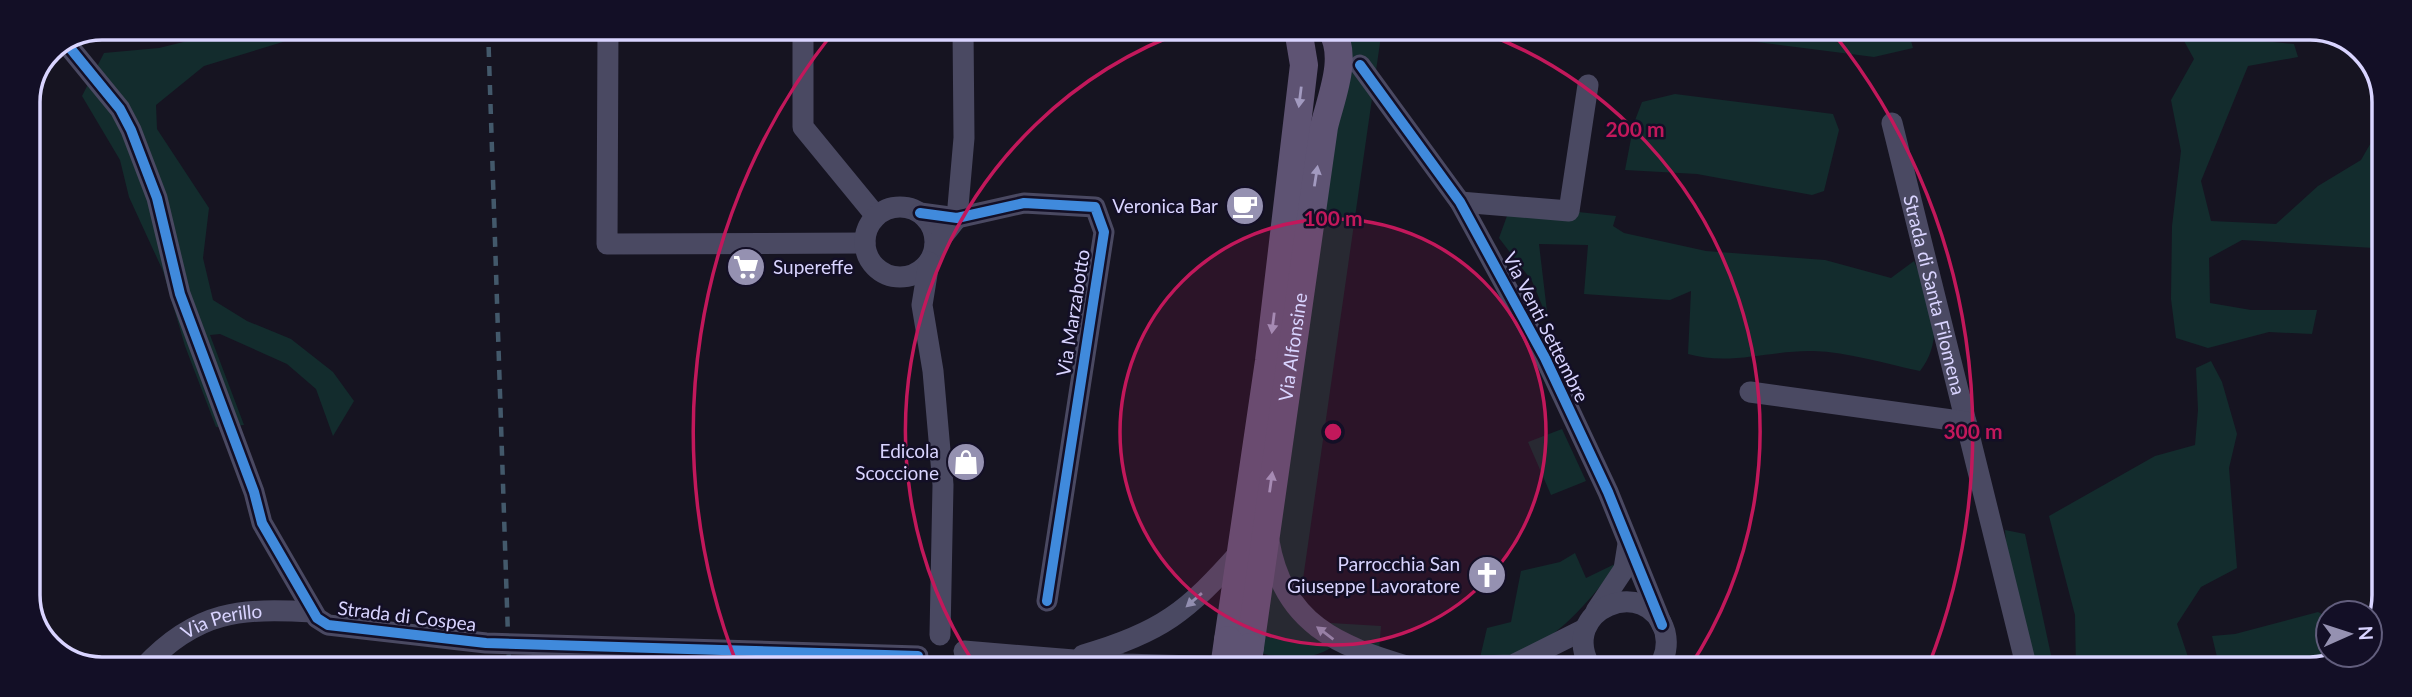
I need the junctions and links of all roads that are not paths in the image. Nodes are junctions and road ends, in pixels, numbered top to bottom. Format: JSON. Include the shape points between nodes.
{"nodes":[{"id":1,"x":608,"y":40,"type":"edge"},
{"id":2,"x":803,"y":40,"type":"edge"},
{"id":3,"x":963,"y":40,"type":"edge"},
{"id":4,"x":1300,"y":40,"type":"edge"},
{"id":5,"x":1338,"y":40,"type":"edge"},
{"id":6,"x":71,"y":49,"type":"edge"},
{"id":7,"x":1304,"y":65,"type":"junction"},
{"id":8,"x":1349,"y":66,"type":"junction"},
{"id":9,"x":1588,"y":85,"type":"dead end"},
{"id":10,"x":1892,"y":123,"type":"dead end"},
{"id":11,"x":1460,"y":202,"type":"junction"},
{"id":12,"x":920,"y":213,"type":"junction"},
{"id":13,"x":876,"y":216,"type":"junction"},
{"id":14,"x":957,"y":218,"type":"junction"},
{"id":15,"x":865,"y":243,"type":"junction"},
{"id":16,"x":932,"y":254,"type":"junction"},
{"id":17,"x":902,"y":278,"type":"junction"},
{"id":18,"x":922,"y":305,"type":"junction"},
{"id":19,"x":1750,"y":392,"type":"dead end"},
{"id":20,"x":1966,"y":422,"type":"junction"},
{"id":21,"x":1267,"y":514,"type":"junction"},
{"id":22,"x":1628,"y":542,"type":"junction"},
{"id":23,"x":1241,"y":551,"type":"junction"},
{"id":24,"x":1047,"y":601,"type":"dead end"},
{"id":25,"x":313,"y":612,"type":"junction"},
{"id":26,"x":1589,"y":623,"type":"junction"},
{"id":27,"x":1664,"y":631,"type":"junction"},
{"id":28,"x":940,"y":635,"type":"junction"},
{"id":29,"x":1241,"y":652,"type":"edge"},
{"id":30,"x":156,"y":657,"type":"edge"},
{"id":31,"x":805,"y":657,"type":"edge"},
{"id":32,"x":920,"y":657,"type":"edge"},
{"id":33,"x":962,"y":657,"type":"edge"},
{"id":34,"x":1077,"y":657,"type":"edge"},
{"id":35,"x":1380,"y":657,"type":"edge"},
{"id":36,"x":1527,"y":657,"type":"edge"},
{"id":37,"x":1585,"y":657,"type":"edge"},
{"id":38,"x":1663,"y":657,"type":"edge"},
{"id":39,"x":1673,"y":657,"type":"edge"},
{"id":40,"x":2024,"y":657,"type":"edge"}],
"edges":[{"from":1,"to":15,"type":"street","via":[[607,243]]},
{"from":2,"to":13,"type":"street","via":[[803,127]]},
{"from":3,"to":14,"type":"street","via":[[964,138]]},
{"from":4,"to":7,"type":"main road","name":"Via Alfonsine"},
{"from":5,"to":8,"type":"main road","name":"Via Alfonsine"},
{"from":6,"to":25,"type":"street","name":"Strada di Cospea","via":[[120,109],[131,130],[157,198],[180,295],[262,523]]},
{"from":7,"to":8,"type":"street","via":[[1325,61]]},
{"from":7,"to":23,"type":"main road","name":"Via Alfonsine","one_way":true},
{"from":8,"to":11,"type":"street","name":"Via Venti Settembre"},
{"from":21,"to":8,"type":"main road","name":"Via Alfonsine","one_way":true,"via":[[1324,127]]},
{"from":9,"to":11,"type":"street","via":[[1569,211]]},
{"from":10,"to":20,"type":"street","name":"Strada di Santa Filomena"},
{"from":11,"to":22,"type":"street","name":"Via Venti Settembre","via":[[1545,358]]},
{"from":12,"to":13,"type":"street","name":"Via Marzabotto","via":[[897,207]]},
{"from":12,"to":14,"type":"street","name":"Via Marzabotto"},
{"from":12,"to":16,"type":"street","via":[[933,231]]},
{"from":13,"to":15,"type":"street"},
{"from":14,"to":16,"type":"street"},
{"from":14,"to":24,"type":"street","name":"Via Marzabotto","via":[[1024,203],[1096,207],[1104,232]]},
{"from":15,"to":17,"type":"street","via":[[867,254],[881,272]]},
{"from":16,"to":17,"type":"street","via":[[913,275]]},
{"from":16,"to":18,"type":"street"},
{"from":17,"to":18,"type":"street"},
{"from":18,"to":28,"type":"street","via":[[943,485]]},
{"from":19,"to":20,"type":"street"},
{"from":20,"to":40,"type":"street","name":"Strada di Santa Filomena"},
{"from":21,"to":29,"type":"main road","name":"Via Alfonsine"},
{"from":35,"to":21,"type":"street","one_way":true,"via":[[1341,644],[1320,631],[1292,602],[1279,580]]},
{"from":22,"to":26,"type":"street","via":[[1624,569]]},
{"from":22,"to":27,"type":"street","name":"Via Venti Settembre"},
{"from":23,"to":29,"type":"main road","name":"Via Alfonsine"},
{"from":23,"to":34,"type":"street","one_way":true,"via":[[1165,624],[1123,644]]},
{"from":25,"to":30,"type":"street","name":"Via Perillo","via":[[254,609],[215,617],[183,634]]},
{"from":25,"to":31,"type":"street","name":"Strada di Cospea","via":[[328,625],[486,643]]},
{"from":26,"to":27,"type":"street","via":[[1613,603],[1636,603],[1647,608]]},
{"from":26,"to":36,"type":"street"},
{"from":26,"to":37,"type":"street","via":[[1583,643]]},
{"from":27,"to":38,"type":"street"},
{"from":27,"to":39,"type":"street","name":"Via Venti Settembre"},
{"from":28,"to":32,"type":"street","via":[[923,644]]},
{"from":28,"to":33,"type":"street","via":[[957,641]]}]}
